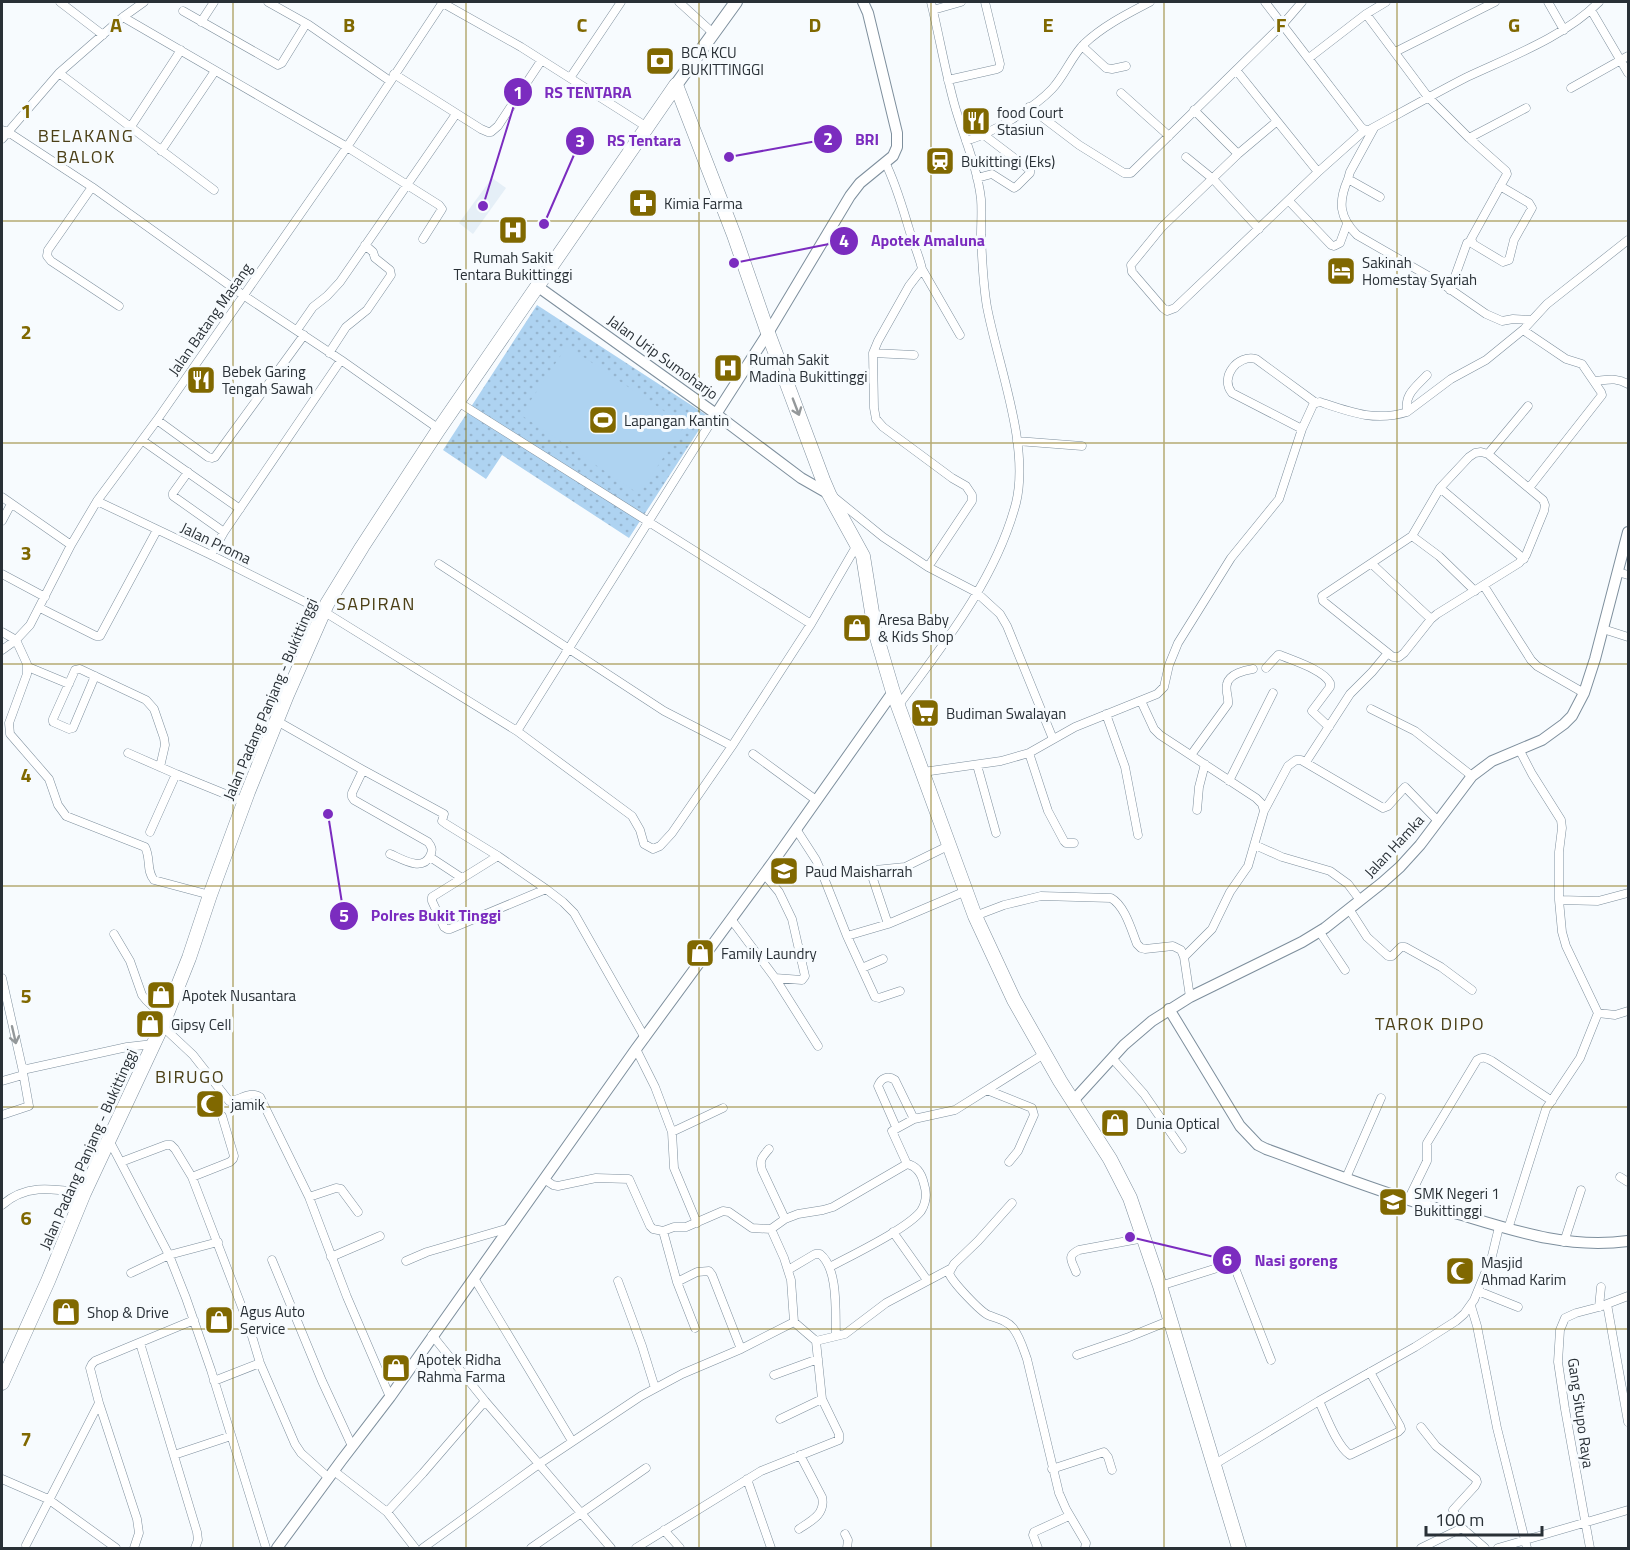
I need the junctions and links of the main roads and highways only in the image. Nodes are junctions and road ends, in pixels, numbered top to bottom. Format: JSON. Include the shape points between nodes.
{"nodes":[{"id":1,"x":736,"y":2,"type":"edge"},
{"id":2,"x":676,"y":85,"type":"junction"},
{"id":3,"x":2,"y":1383,"type":"edge"},
{"id":4,"x":1239,"y":1548,"type":"edge"}],
"edges":[{"from":1,"to":2,"type":"main road"},
{"from":2,"to":3,"type":"highway","name":"Jalan Padang Panjang - Bukittinggi","via":[[439,429],[323,611],[245,802],[163,1022]]},
{"from":2,"to":4,"type":"highway","one_way":true,"via":[[829,494],[863,555],[875,631],[893,692],[975,916],[1014,1000],[1130,1198]]}]}
